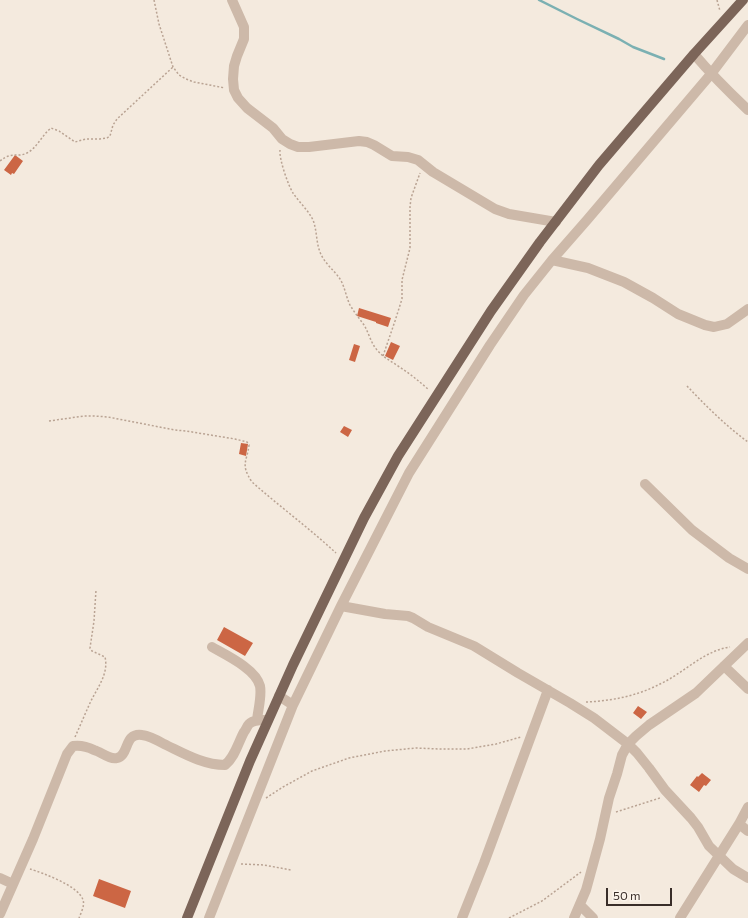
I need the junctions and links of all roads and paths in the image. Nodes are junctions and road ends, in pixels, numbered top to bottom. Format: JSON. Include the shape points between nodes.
{"nodes":[{"id":1,"x":154,"y":0,"type":"edge"},
{"id":2,"x":232,"y":0,"type":"edge"},
{"id":3,"x":743,"y":0,"type":"edge"},
{"id":4,"x":748,"y":24,"type":"edge"},
{"id":5,"x":694,"y":54,"type":"junction"},
{"id":6,"x":173,"y":66,"type":"junction"},
{"id":7,"x":711,"y":74,"type":"junction"},
{"id":8,"x":234,"y":90,"type":"junction"},
{"id":9,"x":748,"y":110,"type":"edge"},
{"id":10,"x":282,"y":139,"type":"junction"},
{"id":11,"x":0,"y":161,"type":"edge"},
{"id":12,"x":422,"y":163,"type":"junction"},
{"id":13,"x":556,"y":222,"type":"junction"},
{"id":14,"x":552,"y":260,"type":"junction"},
{"id":15,"x":748,"y":309,"type":"edge"},
{"id":16,"x":383,"y":356,"type":"junction"},
{"id":17,"x":687,"y":386,"type":"dead end"},
{"id":18,"x":436,"y":397,"type":"junction"},
{"id":19,"x":49,"y":422,"type":"dead end"},
{"id":20,"x":748,"y":442,"type":"edge"},
{"id":21,"x":645,"y":484,"type":"dead end"},
{"id":22,"x":344,"y":559,"type":"junction"},
{"id":23,"x":748,"y":569,"type":"edge"},
{"id":24,"x":96,"y":590,"type":"dead end"},
{"id":25,"x":341,"y":606,"type":"junction"},
{"id":26,"x":747,"y":644,"type":"edge"},
{"id":27,"x":212,"y":647,"type":"dead end"},
{"id":28,"x":724,"y":666,"type":"junction"},
{"id":29,"x":748,"y":689,"type":"edge"},
{"id":30,"x":548,"y":690,"type":"junction"},
{"id":31,"x":279,"y":696,"type":"junction"},
{"id":32,"x":570,"y":703,"type":"junction"},
{"id":33,"x":293,"y":705,"type":"junction"},
{"id":34,"x":257,"y":720,"type":"junction"},
{"id":35,"x":268,"y":720,"type":"junction"},
{"id":36,"x":532,"y":734,"type":"junction"},
{"id":37,"x":73,"y":740,"type":"dead end"},
{"id":38,"x":628,"y":744,"type":"junction"},
{"id":39,"x":670,"y":795,"type":"junction"},
{"id":40,"x":253,"y":807,"type":"junction"},
{"id":41,"x":748,"y":807,"type":"edge"},
{"id":42,"x":605,"y":816,"type":"junction"},
{"id":43,"x":739,"y":824,"type":"junction"},
{"id":44,"x":748,"y":831,"type":"edge"},
{"id":45,"x":719,"y":856,"type":"junction"},
{"id":46,"x":593,"y":862,"type":"junction"},
{"id":47,"x":231,"y":864,"type":"junction"},
{"id":48,"x":21,"y":866,"type":"junction"},
{"id":49,"x":291,"y":870,"type":"dead end"},
{"id":50,"x":0,"y":878,"type":"edge"},
{"id":51,"x":748,"y":878,"type":"edge"},
{"id":52,"x":13,"y":884,"type":"junction"},
{"id":53,"x":580,"y":905,"type":"junction"},
{"id":54,"x":0,"y":914,"type":"edge"},
{"id":55,"x":79,"y":918,"type":"edge"},
{"id":56,"x":187,"y":918,"type":"edge"},
{"id":57,"x":209,"y":918,"type":"edge"},
{"id":58,"x":462,"y":918,"type":"edge"},
{"id":59,"x":509,"y":918,"type":"edge"},
{"id":60,"x":574,"y":918,"type":"edge"},
{"id":61,"x":592,"y":918,"type":"edge"},
{"id":62,"x":680,"y":918,"type":"edge"}],
"edges":[{"from":1,"to":6,"type":"path"},
{"from":2,"to":8,"type":"street","via":[[244,27],[244,39],[234,66]]},
{"from":3,"to":5,"type":"main road"},
{"from":4,"to":7,"type":"street"},
{"from":5,"to":7,"type":"street"},
{"from":5,"to":13,"type":"main road","via":[[598,165]]},
{"from":6,"to":8,"type":"path","via":[[179,75],[186,79]]},
{"from":6,"to":11,"type":"path","via":[[117,119],[107,138],[75,142],[51,128],[26,153],[6,156]]},
{"from":7,"to":9,"type":"street"},
{"from":7,"to":14,"type":"street"},
{"from":8,"to":10,"type":"street","via":[[247,108],[273,128]]},
{"from":10,"to":12,"type":"street","via":[[298,147],[359,140],[374,145],[392,156],[414,158]]},
{"from":10,"to":16,"type":"path","via":[[280,152],[288,181],[293,193],[312,220],[321,255],[340,279],[350,304],[373,344]]},
{"from":12,"to":13,"type":"street","via":[[495,209]]},
{"from":12,"to":16,"type":"path","via":[[411,198],[410,248],[402,280],[402,299]]},
{"from":13,"to":18,"type":"main road","via":[[491,311]]},
{"from":14,"to":15,"type":"street","via":[[588,268],[624,282],[678,314],[705,325],[714,327],[727,324]]},
{"from":14,"to":25,"type":"street","via":[[490,345],[409,473]]},
{"from":16,"to":18,"type":"path","via":[[418,380]]},
{"from":17,"to":20,"type":"path"},
{"from":18,"to":22,"type":"main road","via":[[398,456]]},
{"from":19,"to":22,"type":"path","via":[[94,416],[248,442],[245,468],[252,482]]},
{"from":21,"to":23,"type":"street","via":[[692,530]]},
{"from":22,"to":31,"type":"main road"},
{"from":24,"to":37,"type":"path","via":[[90,648],[105,657],[106,668],[101,684]]},
{"from":25,"to":30,"type":"street","via":[[413,618],[474,646]]},
{"from":25,"to":33,"type":"street"},
{"from":26,"to":28,"type":"street"},
{"from":26,"to":32,"type":"path","via":[[716,650],[660,684],[622,698]]},
{"from":27,"to":34,"type":"street","via":[[244,666],[256,678],[260,686]]},
{"from":28,"to":29,"type":"street"},
{"from":28,"to":38,"type":"street","via":[[696,693],[649,725]]},
{"from":30,"to":32,"type":"street"},
{"from":30,"to":36,"type":"street"},
{"from":31,"to":33,"type":"street"},
{"from":31,"to":35,"type":"main road"},
{"from":32,"to":38,"type":"street"},
{"from":33,"to":40,"type":"street"},
{"from":34,"to":35,"type":"street"},
{"from":34,"to":48,"type":"street","via":[[250,723],[233,756],[225,765],[205,762],[151,737],[136,734],[132,736],[123,754],[115,759],[93,749],[73,746],[67,754]]},
{"from":35,"to":56,"type":"main road"},
{"from":36,"to":40,"type":"path","via":[[496,744],[468,748],[386,750],[349,758],[312,771],[283,786]]},
{"from":36,"to":58,"type":"street"},
{"from":38,"to":39,"type":"street"},
{"from":38,"to":42,"type":"street","via":[[622,755]]},
{"from":39,"to":42,"type":"path"},
{"from":39,"to":45,"type":"street"},
{"from":40,"to":47,"type":"street"},
{"from":41,"to":43,"type":"street"},
{"from":42,"to":46,"type":"street"},
{"from":43,"to":44,"type":"street"},
{"from":43,"to":45,"type":"street"},
{"from":45,"to":51,"type":"street"},
{"from":45,"to":62,"type":"street"},
{"from":46,"to":53,"type":"street"},
{"from":46,"to":59,"type":"path","via":[[542,900]]},
{"from":47,"to":49,"type":"path"},
{"from":47,"to":57,"type":"street"},
{"from":48,"to":52,"type":"street"},
{"from":48,"to":55,"type":"path","via":[[62,882],[81,896],[84,902]]},
{"from":50,"to":52,"type":"street"},
{"from":52,"to":54,"type":"street"},
{"from":53,"to":60,"type":"street"},
{"from":53,"to":61,"type":"street"}]}
